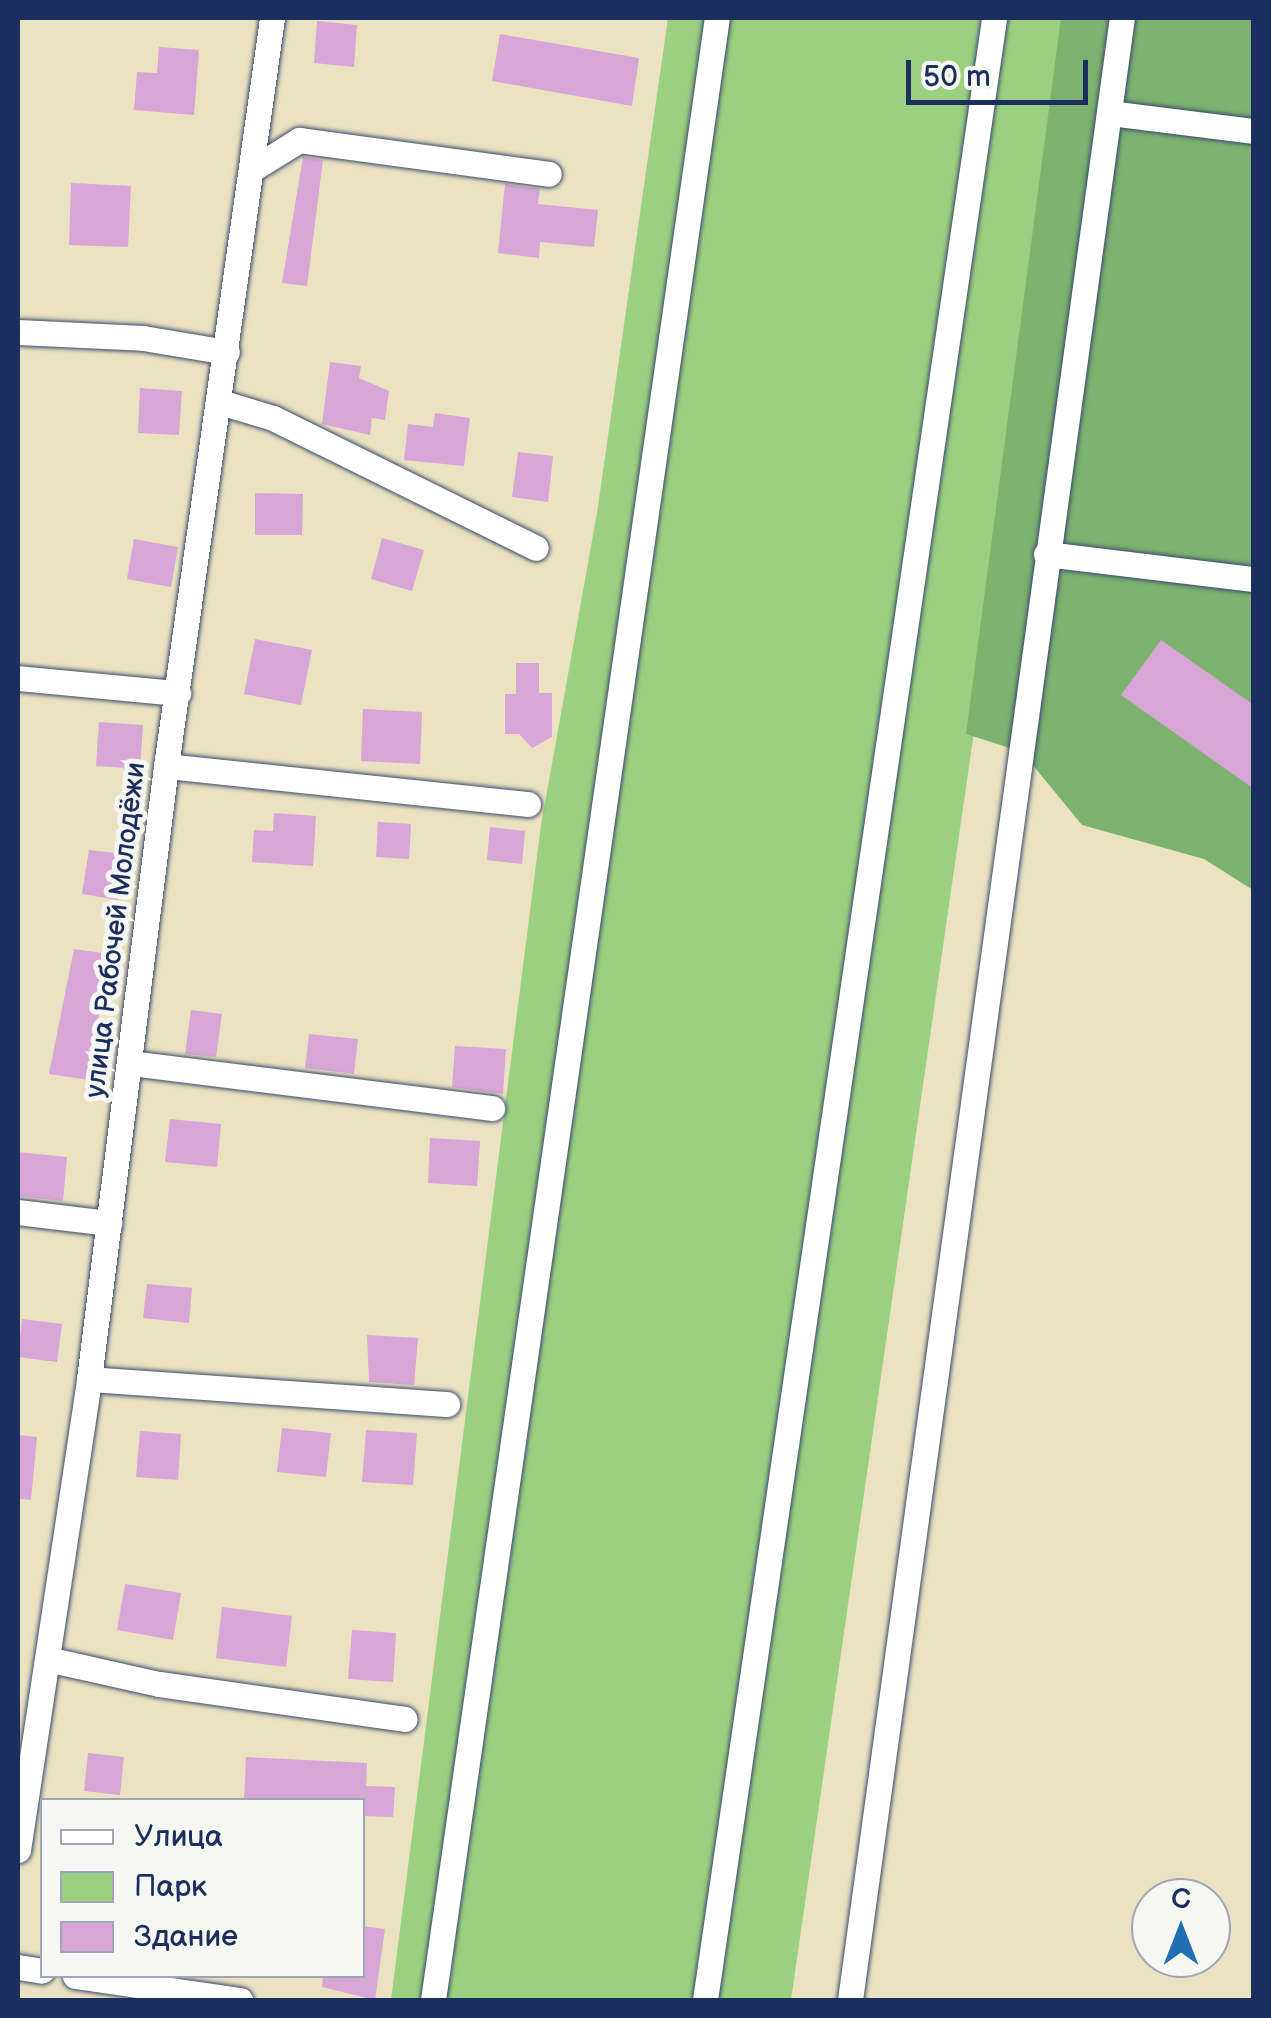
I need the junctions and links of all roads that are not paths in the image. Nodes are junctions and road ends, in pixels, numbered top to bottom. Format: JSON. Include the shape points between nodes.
{"nodes":[{"id":1,"x":272,"y":18,"type":"edge"},
{"id":2,"x":717,"y":18,"type":"edge"},
{"id":3,"x":994,"y":18,"type":"edge"},
{"id":4,"x":1122,"y":18,"type":"edge"},
{"id":5,"x":1108,"y":113,"type":"junction"},
{"id":6,"x":1254,"y":131,"type":"edge"},
{"id":7,"x":251,"y":170,"type":"junction"},
{"id":8,"x":549,"y":174,"type":"dead end"},
{"id":9,"x":18,"y":332,"type":"edge"},
{"id":10,"x":227,"y":352,"type":"junction"},
{"id":11,"x":220,"y":402,"type":"junction"},
{"id":12,"x":536,"y":548,"type":"dead end"},
{"id":13,"x":1046,"y":554,"type":"junction"},
{"id":14,"x":1254,"y":579,"type":"edge"},
{"id":15,"x":18,"y":678,"type":"edge"},
{"id":16,"x":178,"y":692,"type":"junction"},
{"id":17,"x":166,"y":766,"type":"junction"},
{"id":18,"x":528,"y":804,"type":"dead end"},
{"id":19,"x":130,"y":1063,"type":"junction"},
{"id":20,"x":492,"y":1108,"type":"dead end"},
{"id":21,"x":18,"y":1212,"type":"edge"},
{"id":22,"x":109,"y":1223,"type":"junction"},
{"id":23,"x":89,"y":1380,"type":"junction"},
{"id":24,"x":447,"y":1404,"type":"dead end"},
{"id":25,"x":46,"y":1659,"type":"junction"},
{"id":26,"x":405,"y":1719,"type":"dead end"},
{"id":27,"x":18,"y":1850,"type":"edge"},
{"id":28,"x":89,"y":1978,"type":"edge"},
{"id":29,"x":240,"y":2000,"type":"edge"},
{"id":30,"x":433,"y":2000,"type":"edge"},
{"id":31,"x":706,"y":2000,"type":"edge"},
{"id":32,"x":850,"y":2000,"type":"edge"}],
"edges":[{"from":1,"to":7,"type":"street","name":"улица Рабочей Молодёжи"},
{"from":2,"to":30,"type":"street"},
{"from":3,"to":31,"type":"street"},
{"from":4,"to":5,"type":"street"},
{"from":5,"to":6,"type":"street"},
{"from":5,"to":13,"type":"street"},
{"from":7,"to":8,"type":"street","via":[[298,140]]},
{"from":7,"to":10,"type":"street","name":"улица Рабочей Молодёжи"},
{"from":9,"to":10,"type":"street","via":[[143,338]]},
{"from":10,"to":11,"type":"street","name":"улица Рабочей Молодёжи"},
{"from":11,"to":12,"type":"street","via":[[273,418]]},
{"from":11,"to":16,"type":"street","name":"улица Рабочей Молодёжи"},
{"from":13,"to":14,"type":"street"},
{"from":13,"to":32,"type":"street"},
{"from":15,"to":16,"type":"street"},
{"from":16,"to":17,"type":"street","name":"улица Рабочей Молодёжи"},
{"from":17,"to":18,"type":"street"},
{"from":17,"to":19,"type":"street","name":"улица Рабочей Молодёжи"},
{"from":19,"to":20,"type":"street"},
{"from":19,"to":22,"type":"street","name":"улица Рабочей Молодёжи"},
{"from":21,"to":22,"type":"street"},
{"from":22,"to":23,"type":"street","name":"улица Рабочей Молодёжи"},
{"from":23,"to":24,"type":"street"},
{"from":23,"to":25,"type":"street","name":"улица Рабочей Молодёжи"},
{"from":25,"to":26,"type":"street","via":[[159,1684]]},
{"from":25,"to":27,"type":"street","name":"улица Рабочей Молодёжи"},
{"from":28,"to":29,"type":"street"}]}
